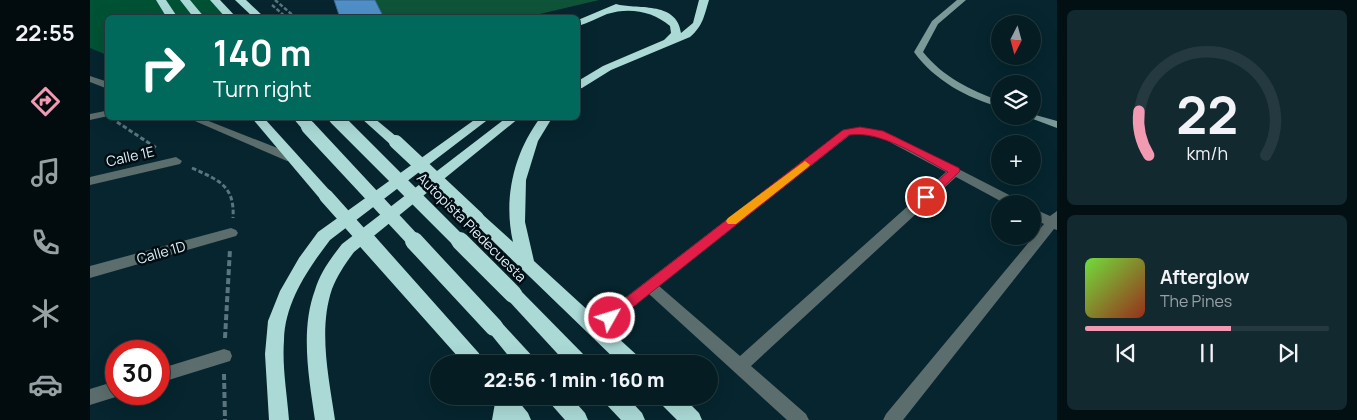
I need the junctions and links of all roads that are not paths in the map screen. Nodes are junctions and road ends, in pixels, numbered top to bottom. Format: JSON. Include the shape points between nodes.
{"nodes":[{"id":1,"x":161,"y":0,"type":"edge"},
{"id":2,"x":185,"y":0,"type":"edge"},
{"id":3,"x":214,"y":0,"type":"edge"},
{"id":4,"x":240,"y":0,"type":"edge"},
{"id":5,"x":631,"y":0,"type":"edge"},
{"id":6,"x":704,"y":0,"type":"edge"},
{"id":7,"x":962,"y":0,"type":"edge"},
{"id":8,"x":607,"y":11,"type":"junction"},
{"id":9,"x":170,"y":15,"type":"edge"},
{"id":10,"x":198,"y":15,"type":"edge"},
{"id":11,"x":229,"y":15,"type":"edge"},
{"id":12,"x":257,"y":15,"type":"edge"},
{"id":13,"x":580,"y":22,"type":"edge"},
{"id":14,"x":669,"y":41,"type":"junction"},
{"id":15,"x":636,"y":56,"type":"junction"},
{"id":16,"x":580,"y":73,"type":"edge"},
{"id":17,"x":90,"y":79,"type":"edge"},
{"id":18,"x":105,"y":85,"type":"edge"},
{"id":19,"x":580,"y":85,"type":"edge"},
{"id":20,"x":991,"y":101,"type":"edge"},
{"id":21,"x":105,"y":114,"type":"dead end"},
{"id":22,"x":90,"y":117,"type":"edge"},
{"id":23,"x":198,"y":120,"type":"edge"},
{"id":24,"x":260,"y":120,"type":"edge"},
{"id":25,"x":338,"y":120,"type":"edge"},
{"id":26,"x":371,"y":120,"type":"edge"},
{"id":27,"x":481,"y":120,"type":"edge"},
{"id":28,"x":510,"y":120,"type":"edge"},
{"id":29,"x":544,"y":120,"type":"edge"},
{"id":30,"x":1041,"y":120,"type":"edge"},
{"id":31,"x":304,"y":122,"type":"edge"},
{"id":32,"x":1057,"y":125,"type":"edge"},
{"id":33,"x":291,"y":158,"type":"junction"},
{"id":34,"x":176,"y":161,"type":"dead end"},
{"id":35,"x":955,"y":171,"type":"junction"},
{"id":36,"x":90,"y":181,"type":"edge"},
{"id":37,"x":1000,"y":195,"type":"edge"},
{"id":38,"x":1041,"y":216,"type":"edge"},
{"id":39,"x":1055,"y":221,"type":"edge"},
{"id":40,"x":231,"y":233,"type":"dead end"},
{"id":41,"x":526,"y":263,"type":"junction"},
{"id":42,"x":90,"y":272,"type":"edge"},
{"id":43,"x":649,"y":286,"type":"junction"},
{"id":44,"x":596,"y":329,"type":"junction"},
{"id":45,"x":469,"y":355,"type":"edge"},
{"id":46,"x":520,"y":355,"type":"edge"},
{"id":47,"x":571,"y":355,"type":"edge"},
{"id":48,"x":623,"y":355,"type":"edge"},
{"id":49,"x":224,"y":356,"type":"dead end"},
{"id":50,"x":740,"y":366,"type":"junction"},
{"id":51,"x":170,"y":373,"type":"edge"},
{"id":52,"x":105,"y":392,"type":"edge"},
{"id":53,"x":90,"y":397,"type":"edge"},
{"id":54,"x":565,"y":405,"type":"edge"},
{"id":55,"x":621,"y":405,"type":"edge"},
{"id":56,"x":676,"y":405,"type":"edge"},
{"id":57,"x":503,"y":406,"type":"edge"},
{"id":58,"x":279,"y":420,"type":"edge"},
{"id":59,"x":325,"y":420,"type":"edge"},
{"id":60,"x":521,"y":420,"type":"edge"},
{"id":61,"x":578,"y":420,"type":"edge"},
{"id":62,"x":635,"y":420,"type":"edge"},
{"id":63,"x":692,"y":420,"type":"edge"},
{"id":64,"x":800,"y":420,"type":"edge"},
{"id":65,"x":892,"y":420,"type":"edge"}],
"edges":[{"from":1,"to":9,"type":"highway"},
{"from":2,"to":10,"type":"highway"},
{"from":3,"to":11,"type":"highway"},
{"from":4,"to":12,"type":"highway"},
{"from":5,"to":8,"type":"highway"},
{"from":6,"to":14,"type":"highway","via":[[696,28]]},
{"from":7,"to":20,"type":"street","via":[[935,23],[918,52],[940,74],[966,91]]},
{"from":8,"to":13,"type":"highway"},
{"from":8,"to":14,"type":"highway","via":[[639,8],[668,17],[675,25],[676,34]]},
{"from":14,"to":15,"type":"highway"},
{"from":15,"to":16,"type":"highway"},
{"from":15,"to":19,"type":"highway","via":[[607,68]]},
{"from":17,"to":18,"type":"street"},
{"from":21,"to":22,"type":"street"},
{"from":23,"to":33,"type":"street"},
{"from":24,"to":33,"type":"highway"},
{"from":25,"to":47,"type":"highway","name":"Autopista Piedecuesta","bridge":true},
{"from":26,"to":41,"type":"highway","bridge":true},
{"from":27,"to":58,"type":"highway","via":[[324,236],[304,261],[288,289],[278,320],[273,353]]},
{"from":28,"to":59,"type":"highway","via":[[348,248],[338,260],[322,292],[318,319],[319,376]]},
{"from":29,"to":41,"type":"highway","via":[[525,154],[517,186],[517,223]]},
{"from":30,"to":32,"type":"street"},
{"from":31,"to":46,"type":"highway","bridge":true},
{"from":33,"to":45,"type":"highway","bridge":true},
{"from":34,"to":36,"type":"street","name":"Calle 1E"},
{"from":35,"to":37,"type":"street"},
{"from":35,"to":43,"type":"street","via":[[879,133],[846,132]]},
{"from":35,"to":50,"type":"street"},
{"from":38,"to":39,"type":"street"},
{"from":39,"to":65,"type":"street"},
{"from":40,"to":42,"type":"street","name":"Calle 1D"},
{"from":41,"to":44,"type":"highway"},
{"from":43,"to":44,"type":"street"},
{"from":43,"to":50,"type":"street"},
{"from":44,"to":48,"type":"highway"},
{"from":49,"to":51,"type":"street"},
{"from":50,"to":64,"type":"street"},
{"from":52,"to":53,"type":"street"},
{"from":54,"to":61,"type":"highway"},
{"from":55,"to":62,"type":"highway"},
{"from":56,"to":63,"type":"highway"},
{"from":57,"to":60,"type":"highway"}]}
